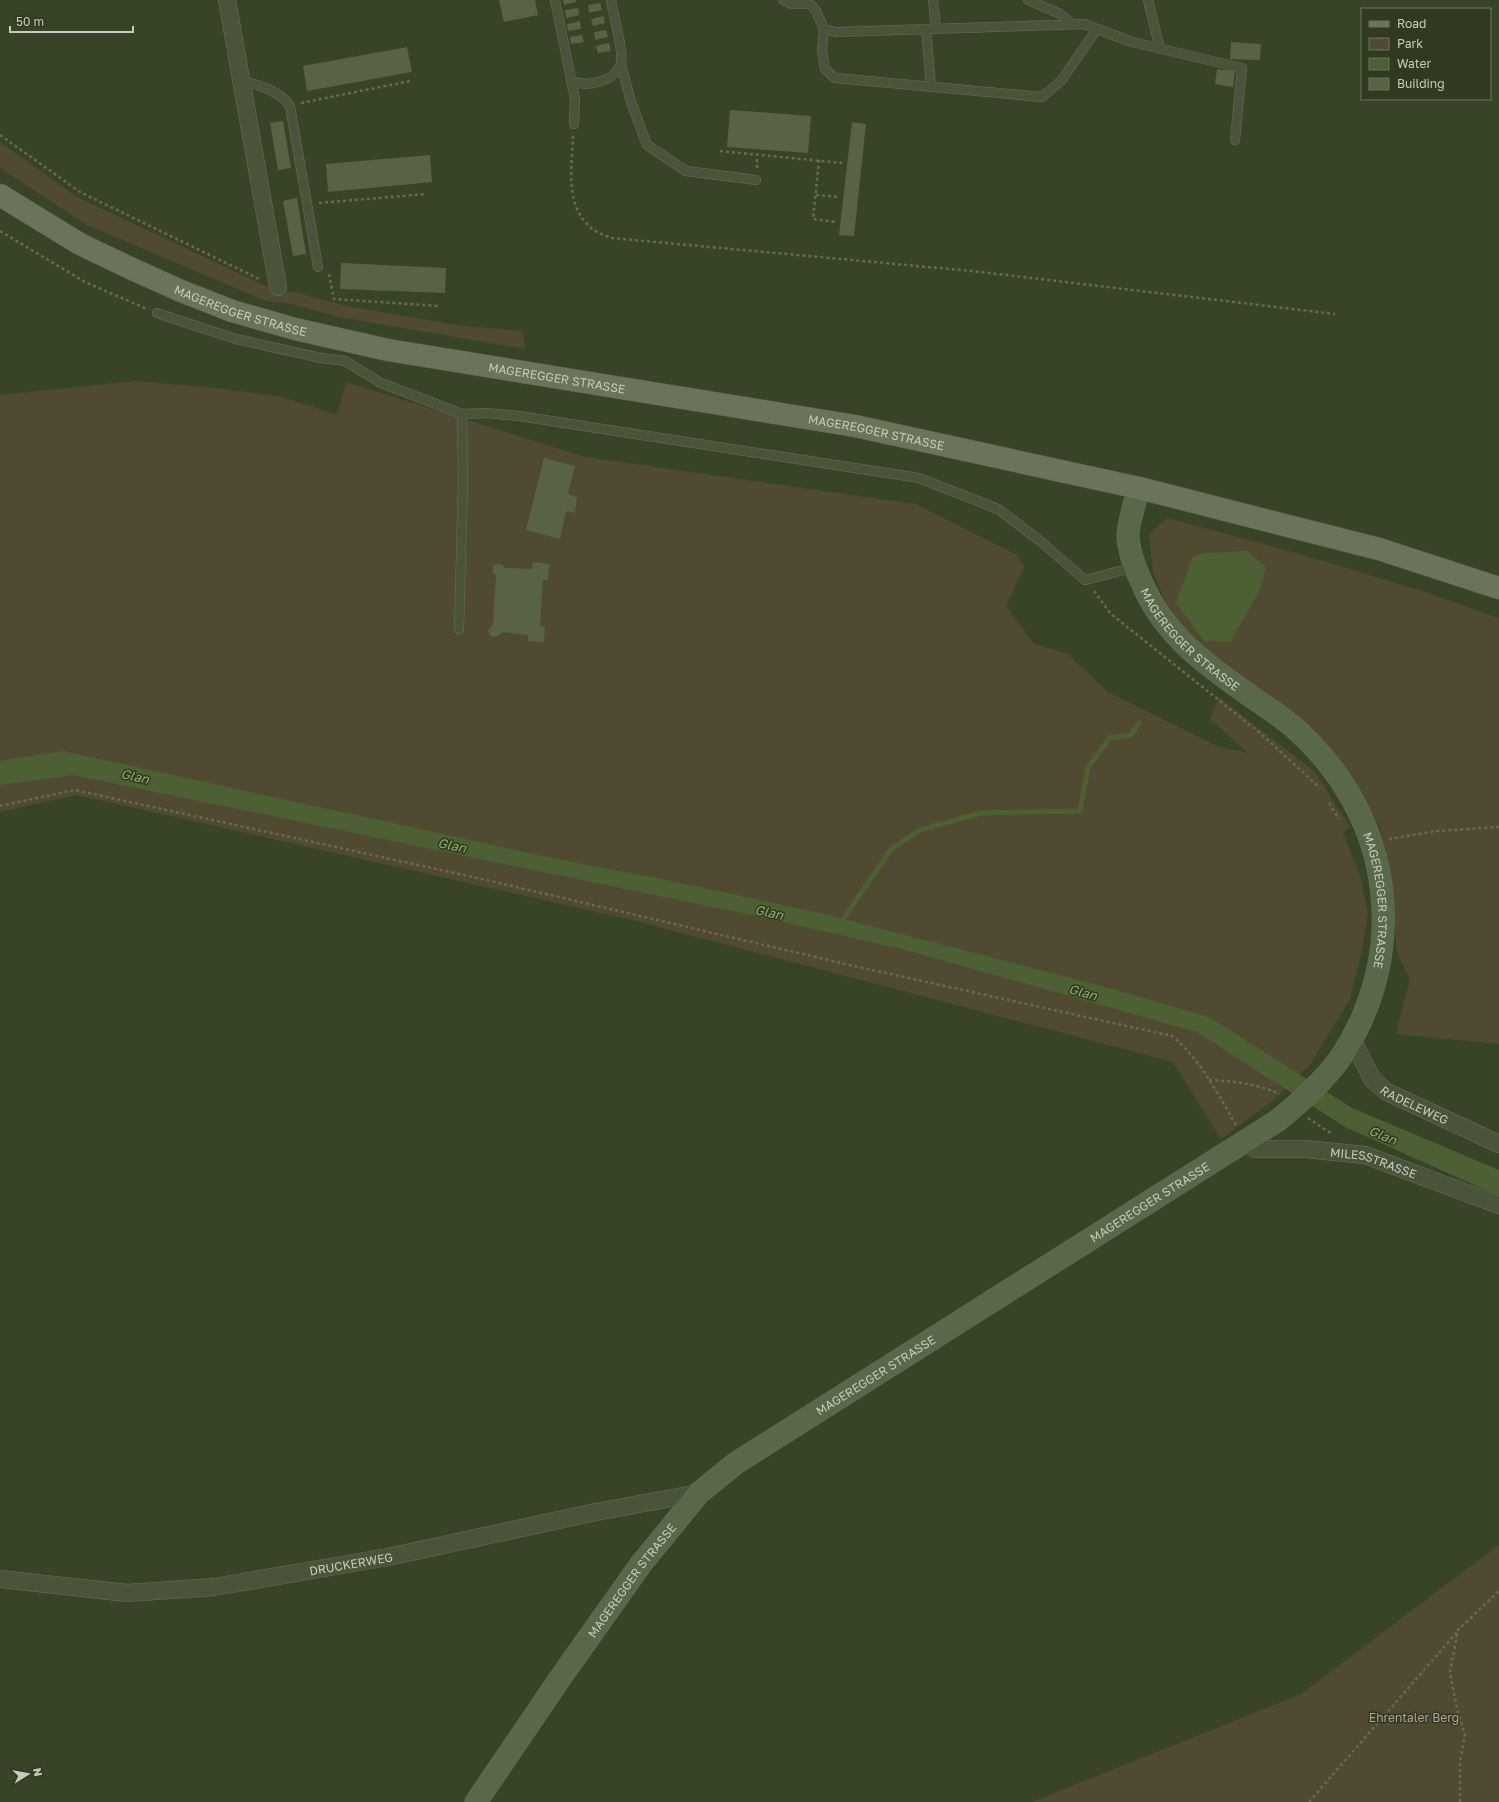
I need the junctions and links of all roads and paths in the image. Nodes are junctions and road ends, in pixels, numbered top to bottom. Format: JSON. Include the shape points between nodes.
{"nodes":[{"id":1,"x":227,"y":0,"type":"edge"},
{"id":2,"x":554,"y":0,"type":"edge"},
{"id":3,"x":611,"y":0,"type":"edge"},
{"id":4,"x":783,"y":0,"type":"edge"},
{"id":5,"x":933,"y":0,"type":"edge"},
{"id":6,"x":1028,"y":0,"type":"edge"},
{"id":7,"x":1148,"y":0,"type":"edge"},
{"id":8,"x":1072,"y":24,"type":"junction"},
{"id":9,"x":824,"y":29,"type":"junction"},
{"id":10,"x":926,"y":29,"type":"junction"},
{"id":11,"x":936,"y":29,"type":"junction"},
{"id":12,"x":1097,"y":29,"type":"junction"},
{"id":13,"x":1160,"y":49,"type":"junction"},
{"id":14,"x":621,"y":64,"type":"junction"},
{"id":15,"x":410,"y":81,"type":"dead end"},
{"id":16,"x":571,"y":81,"type":"junction"},
{"id":17,"x":242,"y":82,"type":"junction"},
{"id":18,"x":931,"y":86,"type":"junction"},
{"id":19,"x":290,"y":106,"type":"junction"},
{"id":20,"x":574,"y":124,"type":"joint"},
{"id":21,"x":0,"y":135,"type":"edge"},
{"id":22,"x":1235,"y":140,"type":"dead end"},
{"id":23,"x":720,"y":151,"type":"dead end"},
{"id":24,"x":819,"y":160,"type":"junction"},
{"id":25,"x":842,"y":163,"type":"dead end"},
{"id":26,"x":756,"y":180,"type":"dead end"},
{"id":27,"x":426,"y":194,"type":"dead end"},
{"id":28,"x":0,"y":195,"type":"edge"},
{"id":29,"x":816,"y":195,"type":"junction"},
{"id":30,"x":839,"y":198,"type":"dead end"},
{"id":31,"x":307,"y":204,"type":"junction"},
{"id":32,"x":836,"y":222,"type":"dead end"},
{"id":33,"x":0,"y":232,"type":"edge"},
{"id":34,"x":318,"y":267,"type":"joint"},
{"id":35,"x":278,"y":287,"type":"joint"},
{"id":36,"x":439,"y":306,"type":"dead end"},
{"id":37,"x":157,"y":313,"type":"joint"},
{"id":38,"x":1335,"y":314,"type":"dead end"},
{"id":39,"x":462,"y":414,"type":"junction"},
{"id":40,"x":1139,"y":488,"type":"junction"},
{"id":41,"x":1135,"y":567,"type":"junction"},
{"id":42,"x":1085,"y":580,"type":"junction"},
{"id":43,"x":1499,"y":588,"type":"edge"},
{"id":44,"x":459,"y":629,"type":"dead end"},
{"id":45,"x":1323,"y":793,"type":"dead end"},
{"id":46,"x":1327,"y":799,"type":"dead end"},
{"id":47,"x":0,"y":806,"type":"edge"},
{"id":48,"x":1342,"y":824,"type":"dead end"},
{"id":49,"x":1499,"y":827,"type":"edge"},
{"id":50,"x":1371,"y":842,"type":"junction"},
{"id":51,"x":1347,"y":1048,"type":"junction"},
{"id":52,"x":1209,"y":1080,"type":"junction"},
{"id":53,"x":1268,"y":1090,"type":"dead end"},
{"id":54,"x":1242,"y":1136,"type":"junction"},
{"id":55,"x":1499,"y":1144,"type":"edge"},
{"id":56,"x":1499,"y":1205,"type":"edge"},
{"id":57,"x":699,"y":1493,"type":"junction"},
{"id":58,"x":0,"y":1579,"type":"edge"},
{"id":59,"x":1499,"y":1591,"type":"edge"},
{"id":60,"x":1458,"y":1630,"type":"junction"},
{"id":61,"x":476,"y":1802,"type":"edge"},
{"id":62,"x":1309,"y":1802,"type":"edge"},
{"id":63,"x":1460,"y":1802,"type":"edge"}],
"edges":[{"from":1,"to":17,"type":"street"},
{"from":2,"to":16,"type":"lane"},
{"from":3,"to":14,"type":"lane"},
{"from":4,"to":9,"type":"lane","via":[[792,4],[810,4]]},
{"from":5,"to":11,"type":"lane"},
{"from":6,"to":8,"type":"lane","via":[[1060,14]]},
{"from":7,"to":13,"type":"lane"},
{"from":8,"to":11,"type":"lane"},
{"from":8,"to":12,"type":"lane","via":[[1084,24]]},
{"from":9,"to":10,"type":"lane","via":[[836,32]]},
{"from":9,"to":18,"type":"lane","via":[[822,50],[825,68],[835,78]]},
{"from":10,"to":11,"type":"lane"},
{"from":10,"to":18,"type":"lane"},
{"from":12,"to":13,"type":"lane"},
{"from":12,"to":18,"type":"lane","via":[[1061,80],[1042,97]]},
{"from":13,"to":22,"type":"lane","via":[[1242,68]]},
{"from":14,"to":16,"type":"lane","via":[[610,78],[594,83],[579,84]]},
{"from":14,"to":26,"type":"lane","via":[[631,102],[647,145],[686,171]]},
{"from":15,"to":19,"type":"path"},
{"from":16,"to":20,"type":"lane","via":[[575,99]]},
{"from":17,"to":19,"type":"lane","via":[[253,83],[286,99]]},
{"from":17,"to":35,"type":"street"},
{"from":19,"to":31,"type":"lane"},
{"from":20,"to":38,"type":"path","via":[[571,176],[573,200],[588,226],[612,238],[972,271]]},
{"from":21,"to":35,"type":"path","via":[[80,192]]},
{"from":23,"to":24,"type":"path"},
{"from":24,"to":25,"type":"path"},
{"from":24,"to":29,"type":"path"},
{"from":27,"to":31,"type":"path"},
{"from":28,"to":40,"type":"main road","name":"MAGEREGGER STRASSE","via":[[80,244],[137,272],[225,308],[295,330],[388,350],[855,426]]},
{"from":29,"to":30,"type":"path"},
{"from":29,"to":32,"type":"path","via":[[813,219]]},
{"from":31,"to":34,"type":"lane"},
{"from":33,"to":37,"type":"path","via":[[85,282]]},
{"from":34,"to":36,"type":"path","via":[[328,269],[334,299]]},
{"from":37,"to":39,"type":"lane","via":[[236,339],[344,361],[381,383]]},
{"from":39,"to":42,"type":"lane","via":[[519,416],[919,478],[998,509]]},
{"from":39,"to":44,"type":"lane","via":[[464,482]]},
{"from":40,"to":41,"type":"street","name":"MAGEREGGER STRASSE","via":[[1128,534]]},
{"from":40,"to":43,"type":"main road","name":"MAGEREGGER STRASSE","via":[[1379,549]]},
{"from":41,"to":42,"type":"lane"},
{"from":41,"to":50,"type":"street","name":"MAGEREGGER STRASSE","via":[[1155,609],[1182,643],[1214,670],[1280,717],[1316,748],[1354,801]]},
{"from":42,"to":45,"type":"path","via":[[1111,614],[1260,733],[1319,786]]},
{"from":46,"to":48,"type":"path"},
{"from":47,"to":52,"type":"path","via":[[75,790],[482,879],[854,966],[1172,1036],[1188,1050]]},
{"from":49,"to":50,"type":"path","via":[[1437,831]]},
{"from":50,"to":51,"type":"street","name":"MAGEREGGER STRASSE","via":[[1382,886],[1382,955],[1370,1000]]},
{"from":51,"to":54,"type":"street","name":"MAGEREGGER STRASSE","bridge":true,"via":[[1329,1074],[1307,1098],[1277,1121]]},
{"from":51,"to":55,"type":"street","name":"RADELEWEG","via":[[1386,1092]]},
{"from":52,"to":53,"type":"path","via":[[1233,1081]]},
{"from":52,"to":54,"type":"path"},
{"from":54,"to":56,"type":"street","name":"MILESSTRASSE","via":[[1255,1149],[1305,1149],[1365,1155]]},
{"from":54,"to":57,"type":"street","name":"MAGEREGGER STRASSE","via":[[736,1462]]},
{"from":57,"to":58,"type":"street","name":"DRUCKERWEG","via":[[596,1512],[373,1560],[214,1587],[127,1593]]},
{"from":57,"to":61,"type":"street","name":"MAGEREGGER STRASSE","via":[[641,1564]]},
{"from":59,"to":60,"type":"path"},
{"from":60,"to":62,"type":"path"},
{"from":60,"to":63,"type":"path","via":[[1450,1672],[1465,1736],[1460,1762]]}]}
